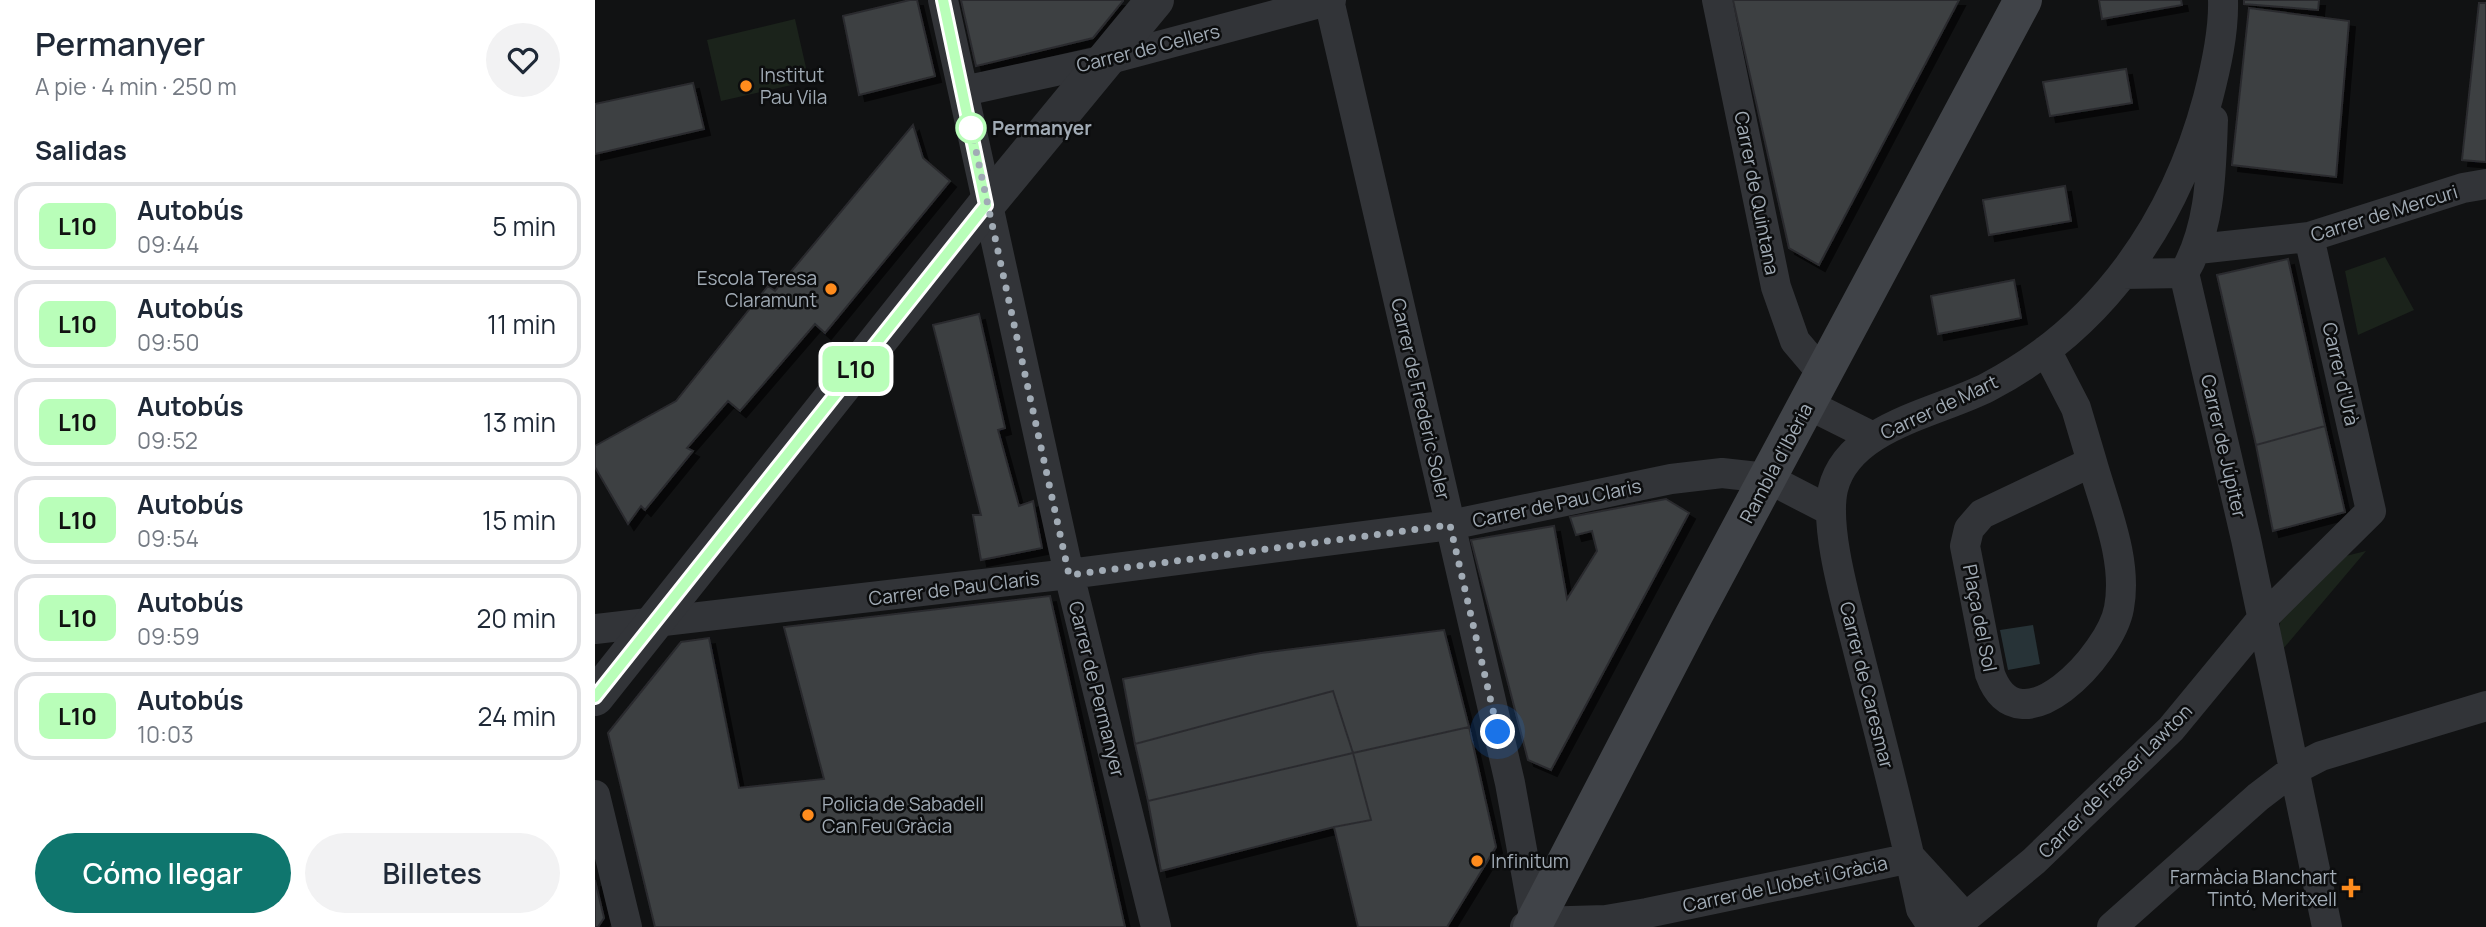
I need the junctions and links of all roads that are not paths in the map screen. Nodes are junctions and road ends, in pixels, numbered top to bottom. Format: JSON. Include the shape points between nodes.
{"nodes":[{"id":1,"x":943,"y":0,"type":"edge"},
{"id":2,"x":1155,"y":0,"type":"edge"},
{"id":3,"x":1330,"y":0,"type":"edge"},
{"id":4,"x":1717,"y":0,"type":"edge"},
{"id":5,"x":2023,"y":0,"type":"edge"},
{"id":6,"x":2223,"y":0,"type":"edge"},
{"id":7,"x":1106,"y":60,"type":"junction"},
{"id":8,"x":2215,"y":70,"type":"junction"},
{"id":9,"x":964,"y":91,"type":"junction"},
{"id":10,"x":2486,"y":184,"type":"edge"},
{"id":11,"x":986,"y":205,"type":"junction"},
{"id":12,"x":2309,"y":237,"type":"junction"},
{"id":13,"x":2191,"y":261,"type":"junction"},
{"id":14,"x":2123,"y":274,"type":"junction"},
{"id":15,"x":2046,"y":350,"type":"junction"},
{"id":16,"x":1815,"y":389,"type":"junction"},
{"id":17,"x":1873,"y":437,"type":"junction"},
{"id":18,"x":2092,"y":462,"type":"junction"},
{"id":19,"x":1767,"y":478,"type":"junction"},
{"id":20,"x":1831,"y":511,"type":"junction"},
{"id":21,"x":2371,"y":511,"type":"joint"},
{"id":22,"x":1450,"y":525,"type":"junction"},
{"id":23,"x":1069,"y":575,"type":"junction"},
{"id":24,"x":2261,"y":620,"type":"junction"},
{"id":25,"x":654,"y":622,"type":"junction"},
{"id":26,"x":595,"y":629,"type":"edge"},
{"id":27,"x":595,"y":697,"type":"edge"},
{"id":28,"x":2486,"y":706,"type":"edge"},
{"id":29,"x":2292,"y":771,"type":"junction"},
{"id":30,"x":595,"y":795,"type":"edge"},
{"id":31,"x":1911,"y":858,"type":"junction"},
{"id":32,"x":1531,"y":925,"type":"edge"},
{"id":33,"x":627,"y":927,"type":"edge"},
{"id":34,"x":1156,"y":927,"type":"edge"},
{"id":35,"x":1933,"y":927,"type":"edge"},
{"id":36,"x":1951,"y":927,"type":"edge"},
{"id":37,"x":2112,"y":927,"type":"edge"},
{"id":38,"x":2327,"y":927,"type":"edge"}],
"edges":[{"from":1,"to":9,"type":"street","name":"Carrer de Permanyer"},
{"from":2,"to":7,"type":"street"},
{"from":3,"to":7,"type":"street","name":"Carrer de Cellers"},
{"from":3,"to":22,"type":"street","name":"Carrer de Frederic Soler"},
{"from":4,"to":16,"type":"street","name":"Carrer de Quintana","via":[[1776,287]]},
{"from":5,"to":16,"type":"main road","name":"Rambla d'Ibèria"},
{"from":6,"to":8,"type":"street","name":"Carrer de Mart"},
{"from":7,"to":9,"type":"street","name":"Carrer de Cellers"},
{"from":7,"to":11,"type":"street"},
{"from":8,"to":13,"type":"street","name":"Carrer de Mart","via":[[2210,184]]},
{"from":8,"to":14,"type":"street","name":"Carrer de Mart","via":[[2196,142],[2177,189],[2160,223]]},
{"from":9,"to":11,"type":"street","name":"Carrer de Permanyer"},
{"from":10,"to":12,"type":"street","name":"Carrer de Mercuri"},
{"from":11,"to":23,"type":"street","name":"Carrer de Permanyer"},
{"from":11,"to":25,"type":"street"},
{"from":12,"to":13,"type":"street","name":"Carrer de Mercuri"},
{"from":12,"to":21,"type":"street","name":"Carrer d'Urà"},
{"from":13,"to":14,"type":"street"},
{"from":13,"to":24,"type":"street","name":"Carrer de Júpiter"},
{"from":14,"to":15,"type":"street","name":"Carrer de Mart"},
{"from":15,"to":17,"type":"street","name":"Carrer de Mart","via":[[1988,387]]},
{"from":15,"to":18,"type":"street","name":"Plaça del Sol","via":[[2076,408]]},
{"from":16,"to":17,"type":"street"},
{"from":16,"to":19,"type":"main road","name":"Rambla d'Ibèria"},
{"from":17,"to":20,"type":"street","name":"Carrer de Mart","via":[[1860,444],[1839,472]]},
{"from":18,"to":18,"type":"street","name":"Plaça del Sol","via":[[1982,514],[1969,529],[1965,546],[1990,674],[1996,691],[2013,702],[2032,705],[2050,697],[2095,658],[2119,611],[2123,584]]},
{"from":19,"to":20,"type":"street"},
{"from":19,"to":22,"type":"street","name":"Carrer de Pau Claris","via":[[1722,473],[1671,479]]},
{"from":19,"to":32,"type":"main road","name":"Rambla d'Ibèria"},
{"from":20,"to":31,"type":"street","name":"Carrer de Caresmar","via":[[1841,580]]},
{"from":21,"to":24,"type":"street","name":"Carrer de Fraser Lawton"},
{"from":22,"to":23,"type":"street","name":"Carrer de Pau Claris"},
{"from":22,"to":32,"type":"street","name":"Carrer de Frederic Soler","via":[[1510,783]]},
{"from":23,"to":25,"type":"street","name":"Carrer de Pau Claris"},
{"from":23,"to":34,"type":"street","name":"Carrer de Permanyer"},
{"from":24,"to":29,"type":"street"},
{"from":24,"to":36,"type":"street","name":"Carrer de Fraser Lawton","via":[[2171,729],[2034,861]]},
{"from":25,"to":26,"type":"street","name":"Carrer de Pau Claris"},
{"from":25,"to":27,"type":"street"},
{"from":28,"to":29,"type":"street","via":[[2321,756]]},
{"from":29,"to":37,"type":"street"},
{"from":29,"to":38,"type":"street"},
{"from":30,"to":33,"type":"street"},
{"from":31,"to":32,"type":"street","name":"Carrer de Llobet i Gràcia","via":[[1606,920]]},
{"from":31,"to":35,"type":"street","name":"Carrer de Caresmar","via":[[1921,909]]},
{"from":31,"to":36,"type":"street","name":"Carrer de Caresmar","via":[[1955,906]]}]}
